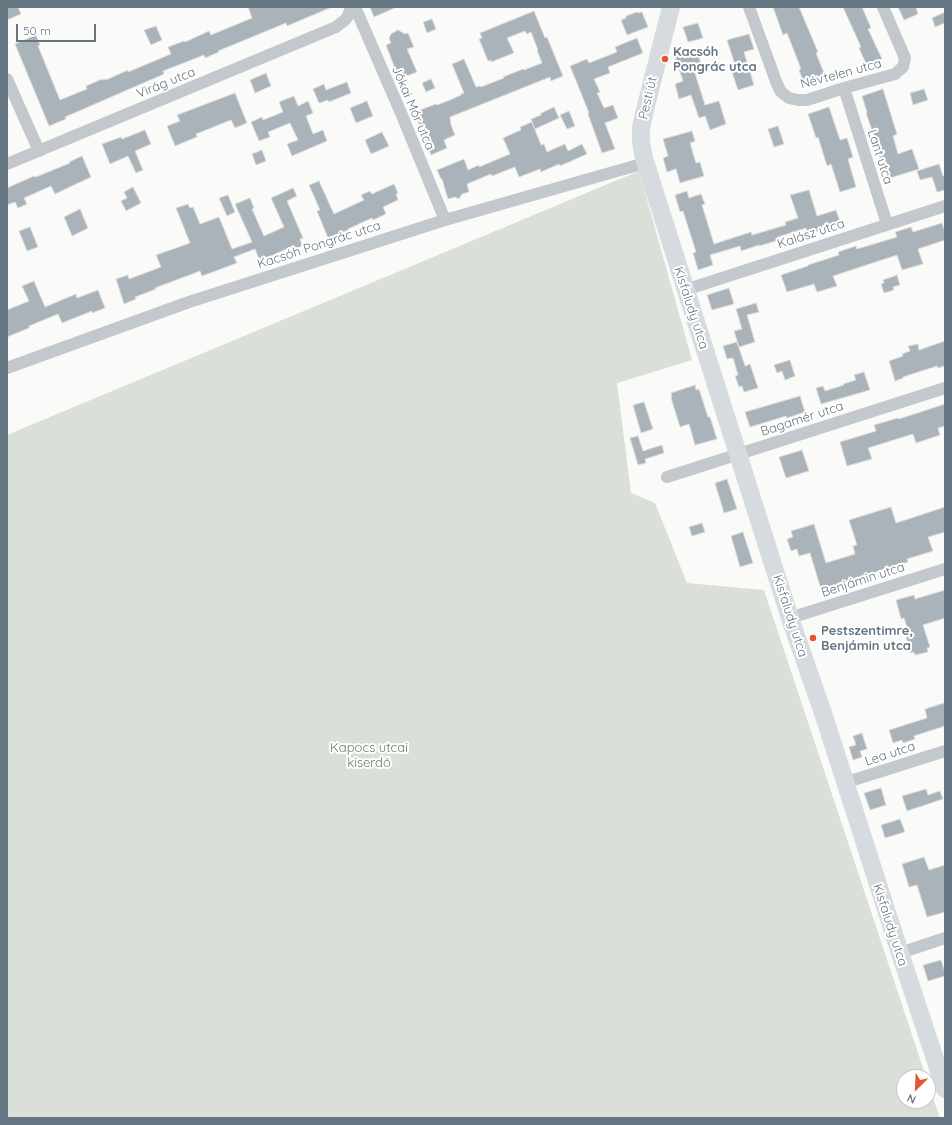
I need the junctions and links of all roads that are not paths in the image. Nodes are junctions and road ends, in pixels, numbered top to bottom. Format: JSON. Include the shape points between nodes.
{"nodes":[{"id":1,"x":351,"y":7,"type":"edge"},
{"id":2,"x":355,"y":7,"type":"edge"},
{"id":3,"x":671,"y":7,"type":"edge"},
{"id":4,"x":749,"y":7,"type":"edge"},
{"id":5,"x":883,"y":7,"type":"edge"},
{"id":6,"x":336,"y":27,"type":"junction"},
{"id":7,"x":367,"y":35,"type":"junction"},
{"id":8,"x":7,"y":79,"type":"edge"},
{"id":9,"x":845,"y":93,"type":"junction"},
{"id":10,"x":641,"y":142,"type":"joint"},
{"id":11,"x":39,"y":151,"type":"junction"},
{"id":12,"x":7,"y":164,"type":"edge"},
{"id":13,"x":645,"y":164,"type":"junction"},
{"id":14,"x":945,"y":206,"type":"edge"},
{"id":15,"x":445,"y":220,"type":"junction"},
{"id":16,"x":887,"y":224,"type":"junction"},
{"id":17,"x":685,"y":290,"type":"junction"},
{"id":18,"x":7,"y":368,"type":"edge"},
{"id":19,"x":945,"y":388,"type":"edge"},
{"id":20,"x":738,"y":454,"type":"junction"},
{"id":21,"x":667,"y":477,"type":"dead end"},
{"id":22,"x":945,"y":569,"type":"edge"},
{"id":23,"x":790,"y":618,"type":"junction"},
{"id":24,"x":945,"y":751,"type":"edge"},
{"id":25,"x":844,"y":783,"type":"junction"},
{"id":26,"x":945,"y":938,"type":"edge"},
{"id":27,"x":900,"y":953,"type":"junction"},
{"id":28,"x":945,"y":1089,"type":"edge"}],
"edges":[{"from":1,"to":6,"type":"street","name":"Virág utca","via":[[348,16]]},
{"from":2,"to":7,"type":"street","name":"Jókai Mór utca"},
{"from":3,"to":10,"type":"street","name":"Pesti út","via":[[644,114]]},
{"from":4,"to":9,"type":"street","name":"Névtelen utca","via":[[777,84],[785,96],[793,100],[807,100]]},
{"from":5,"to":9,"type":"street","name":"Névtelen utca","via":[[905,58],[903,67],[895,74]]},
{"from":6,"to":7,"type":"street","name":"Virág utca","via":[[350,26]]},
{"from":6,"to":11,"type":"street","name":"Virág utca"},
{"from":7,"to":15,"type":"street","name":"Jókai Mór utca"},
{"from":8,"to":11,"type":"street"},
{"from":9,"to":16,"type":"street","name":"Lant utca"},
{"from":10,"to":13,"type":"street","name":"Kisfaludy utca"},
{"from":11,"to":12,"type":"street","name":"Virág utca"},
{"from":13,"to":15,"type":"street","name":"Kacsóh Pongrác utca"},
{"from":13,"to":17,"type":"street","name":"Kisfaludy utca"},
{"from":14,"to":16,"type":"street","name":"Kalász utca"},
{"from":15,"to":18,"type":"street","name":"Kacsóh Pongrác utca","via":[[189,302]]},
{"from":16,"to":17,"type":"street","name":"Kalász utca"},
{"from":17,"to":20,"type":"street","name":"Kisfaludy utca"},
{"from":19,"to":20,"type":"street","name":"Bagamér utca"},
{"from":20,"to":21,"type":"street","name":"Bagamér utca"},
{"from":20,"to":23,"type":"street","name":"Kisfaludy utca"},
{"from":22,"to":23,"type":"street","name":"Benjámin utca"},
{"from":23,"to":25,"type":"street","name":"Kisfaludy utca"},
{"from":24,"to":25,"type":"street","name":"Lea utca"},
{"from":25,"to":27,"type":"street","name":"Kisfaludy utca"},
{"from":26,"to":27,"type":"street"},
{"from":27,"to":28,"type":"street","name":"Kisfaludy utca"}]}
